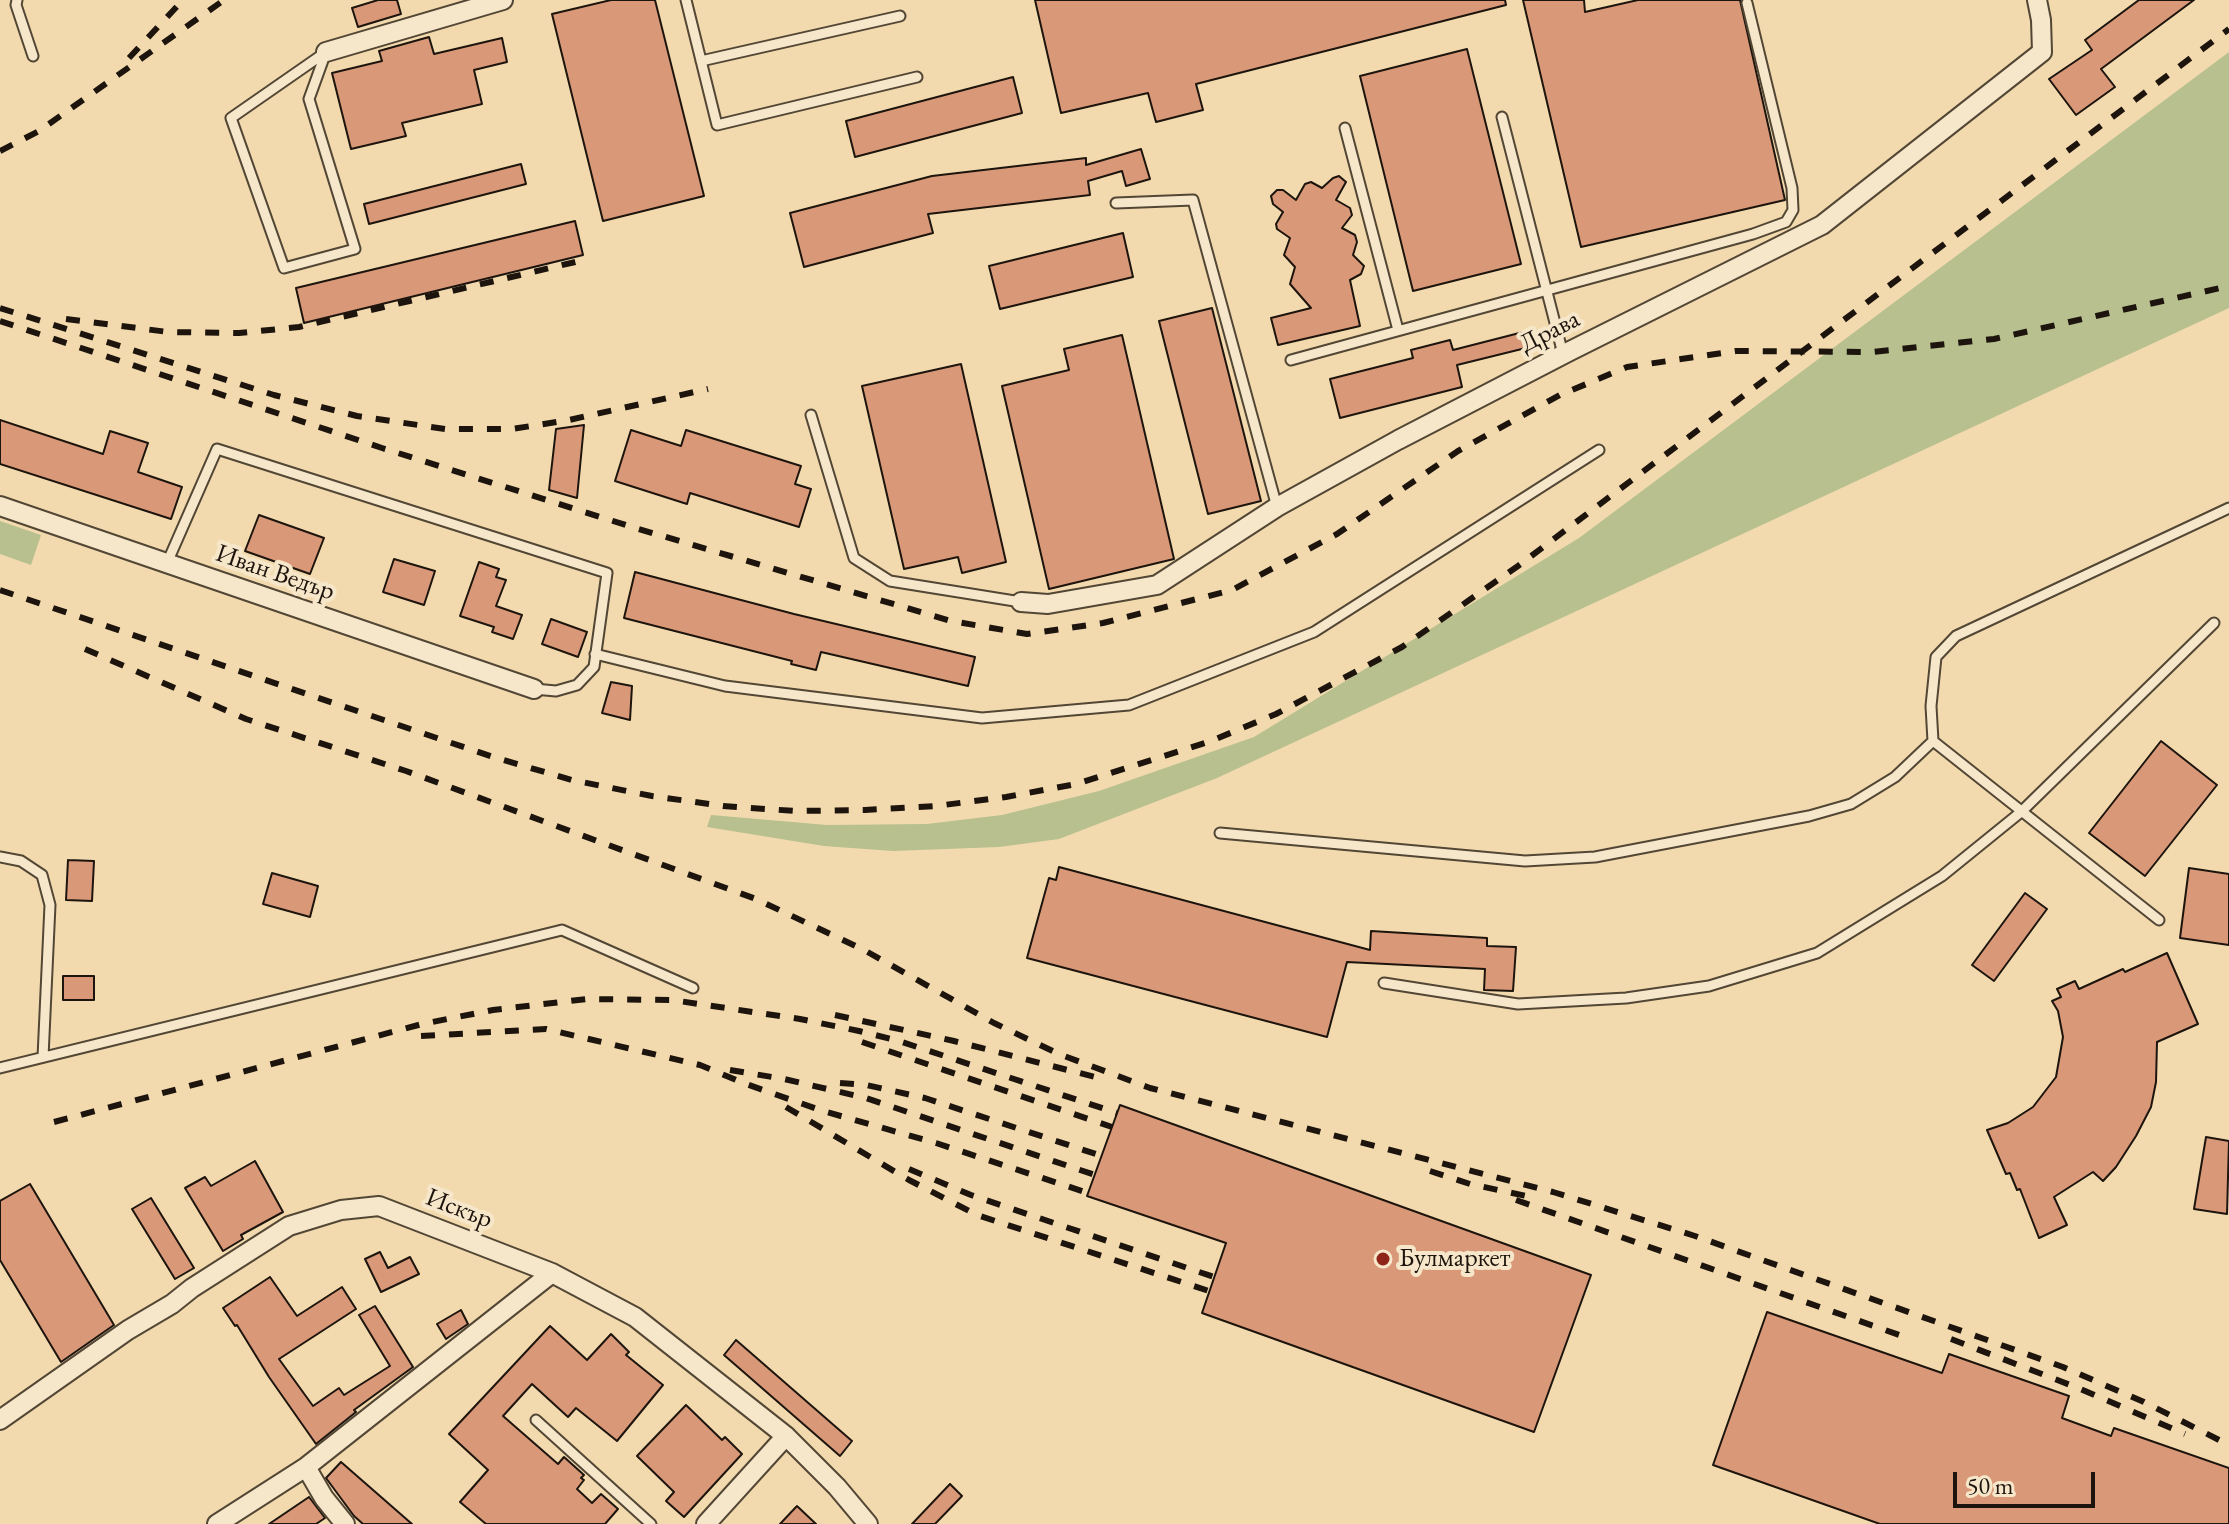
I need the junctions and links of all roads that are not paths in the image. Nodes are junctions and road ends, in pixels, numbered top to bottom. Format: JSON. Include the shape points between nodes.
{"nodes":[{"id":1,"x":17,"y":0,"type":"edge"},
{"id":2,"x":503,"y":0,"type":"edge"},
{"id":3,"x":686,"y":0,"type":"edge"},
{"id":4,"x":2037,"y":0,"type":"edge"},
{"id":5,"x":1747,"y":3,"type":"dead end"},
{"id":6,"x":900,"y":16,"type":"dead end"},
{"id":7,"x":326,"y":52,"type":"junction"},
{"id":8,"x":33,"y":56,"type":"dead end"},
{"id":9,"x":701,"y":61,"type":"junction"},
{"id":10,"x":917,"y":77,"type":"dead end"},
{"id":11,"x":1502,"y":117,"type":"dead end"},
{"id":12,"x":1345,"y":128,"type":"dead end"},
{"id":13,"x":1116,"y":203,"type":"dead end"},
{"id":14,"x":1547,"y":290,"type":"junction"},
{"id":15,"x":1398,"y":330,"type":"junction"},
{"id":16,"x":1563,"y":354,"type":"junction"},
{"id":17,"x":1291,"y":360,"type":"dead end"},
{"id":18,"x":811,"y":415,"type":"dead end"},
{"id":19,"x":1599,"y":450,"type":"dead end"},
{"id":20,"x":0,"y":506,"type":"edge"},
{"id":21,"x":1277,"y":507,"type":"junction"},
{"id":22,"x":2229,"y":508,"type":"edge"},
{"id":23,"x":167,"y":563,"type":"junction"},
{"id":24,"x":1021,"y":602,"type":"joint"},
{"id":25,"x":2214,"y":623,"type":"dead end"},
{"id":26,"x":595,"y":654,"type":"junction"},
{"id":27,"x":534,"y":689,"type":"joint"},
{"id":28,"x":1933,"y":741,"type":"junction"},
{"id":29,"x":2021,"y":812,"type":"junction"},
{"id":30,"x":1220,"y":833,"type":"dead end"},
{"id":31,"x":0,"y":857,"type":"edge"},
{"id":32,"x":2159,"y":920,"type":"dead end"},
{"id":33,"x":1384,"y":983,"type":"dead end"},
{"id":34,"x":693,"y":988,"type":"dead end"},
{"id":35,"x":43,"y":1057,"type":"junction"},
{"id":36,"x":0,"y":1068,"type":"edge"},
{"id":37,"x":552,"y":1273,"type":"junction"},
{"id":38,"x":0,"y":1420,"type":"edge"},
{"id":39,"x":536,"y":1420,"type":"dead end"},
{"id":40,"x":786,"y":1436,"type":"junction"},
{"id":41,"x":306,"y":1467,"type":"junction"},
{"id":42,"x":217,"y":1524,"type":"edge"},
{"id":43,"x":345,"y":1524,"type":"edge"},
{"id":44,"x":651,"y":1524,"type":"edge"},
{"id":45,"x":706,"y":1524,"type":"edge"},
{"id":46,"x":868,"y":1524,"type":"edge"}],
"edges":[{"from":1,"to":8,"type":"lane"},
{"from":2,"to":7,"type":"street"},
{"from":3,"to":9,"type":"lane"},
{"from":4,"to":16,"type":"street","name":"Драва","via":[[2042,52],[1822,225]]},
{"from":5,"to":14,"type":"lane","via":[[1792,188],[1793,210],[1786,222]]},
{"from":6,"to":9,"type":"lane"},
{"from":7,"to":7,"type":"lane","via":[[231,118],[284,268],[355,249],[309,99]]},
{"from":9,"to":10,"type":"lane","via":[[717,125]]},
{"from":11,"to":14,"type":"lane"},
{"from":12,"to":15,"type":"lane"},
{"from":13,"to":21,"type":"lane","via":[[1193,200]]},
{"from":14,"to":15,"type":"lane"},
{"from":14,"to":16,"type":"lane"},
{"from":15,"to":17,"type":"lane"},
{"from":16,"to":21,"type":"street","name":"Драва"},
{"from":18,"to":24,"type":"lane","via":[[854,558],[890,581]]},
{"from":19,"to":26,"type":"lane","via":[[1314,632],[1129,705],[982,718],[725,686]]},
{"from":20,"to":23,"type":"street","name":"Иван Ведър"},
{"from":21,"to":24,"type":"street","name":"Драва","via":[[1157,585],[1048,604]]},
{"from":22,"to":28,"type":"lane","via":[[1956,636],[1936,657]]},
{"from":23,"to":26,"type":"lane","via":[[217,449],[607,573]]},
{"from":23,"to":27,"type":"street","name":"Иван Ведър"},
{"from":25,"to":29,"type":"lane"},
{"from":26,"to":27,"type":"lane","via":[[594,667],[577,685],[556,691]]},
{"from":28,"to":29,"type":"lane"},
{"from":28,"to":30,"type":"lane","via":[[1895,777],[1851,804],[1595,857],[1525,861]]},
{"from":29,"to":32,"type":"lane"},
{"from":29,"to":33,"type":"lane","via":[[1942,876],[1817,953],[1709,986],[1626,998],[1518,1004]]},
{"from":31,"to":35,"type":"lane","via":[[21,861],[42,875],[50,905]]},
{"from":34,"to":35,"type":"lane","via":[[562,930]]},
{"from":35,"to":36,"type":"lane"},
{"from":37,"to":38,"type":"street","name":"Искър","via":[[379,1206],[341,1210],[289,1226]]},
{"from":37,"to":40,"type":"street","name":"Искър","via":[[635,1317]]},
{"from":37,"to":41,"type":"street"},
{"from":39,"to":44,"type":"lane"},
{"from":40,"to":45,"type":"street"},
{"from":40,"to":46,"type":"street","name":"Искър"},
{"from":41,"to":42,"type":"street"},
{"from":41,"to":43,"type":"street"}]}
